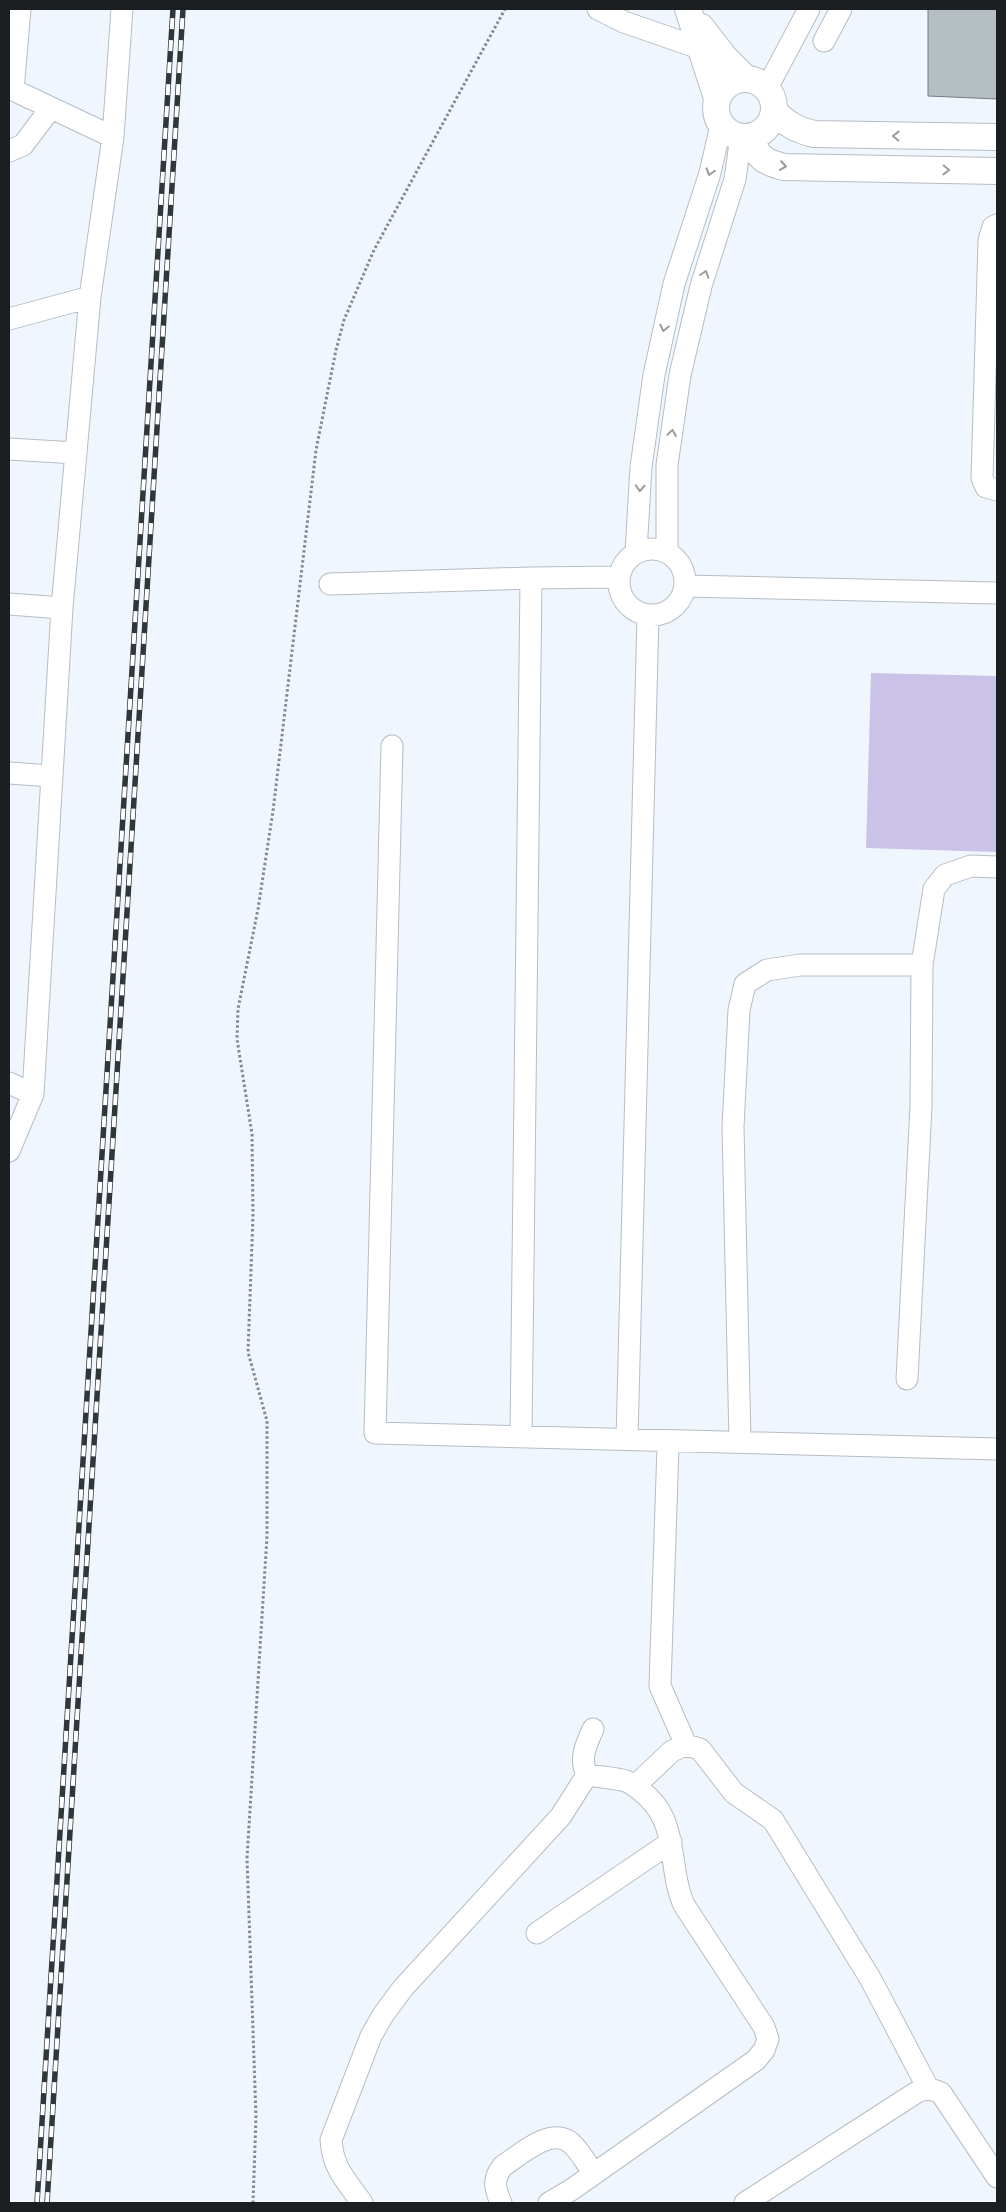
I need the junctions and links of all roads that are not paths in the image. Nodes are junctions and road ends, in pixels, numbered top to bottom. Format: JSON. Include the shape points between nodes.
{"nodes":[{"id":1,"x":20,"y":9,"type":"edge"},
{"id":2,"x":122,"y":9,"type":"edge"},
{"id":3,"x":598,"y":9,"type":"edge"},
{"id":4,"x":809,"y":9,"type":"edge"},
{"id":5,"x":841,"y":9,"type":"edge"},
{"id":6,"x":689,"y":10,"type":"edge"},
{"id":7,"x":824,"y":41,"type":"dead end"},
{"id":8,"x":702,"y":49,"type":"junction"},
{"id":9,"x":11,"y":89,"type":"edge"},
{"id":10,"x":762,"y":93,"type":"junction"},
{"id":11,"x":717,"y":98,"type":"junction"},
{"id":12,"x":51,"y":108,"type":"junction"},
{"id":13,"x":737,"y":133,"type":"junction"},
{"id":14,"x":852,"y":136,"type":"junction"},
{"id":15,"x":113,"y":137,"type":"junction"},
{"id":16,"x":997,"y":137,"type":"edge"},
{"id":17,"x":9,"y":151,"type":"edge"},
{"id":18,"x":851,"y":168,"type":"junction"},
{"id":19,"x":997,"y":171,"type":"edge"},
{"id":20,"x":997,"y":225,"type":"edge"},
{"id":21,"x":90,"y":297,"type":"junction"},
{"id":22,"x":9,"y":319,"type":"edge"},
{"id":23,"x":9,"y":449,"type":"edge"},
{"id":24,"x":76,"y":453,"type":"junction"},
{"id":25,"x":997,"y":490,"type":"edge"},
{"id":26,"x":636,"y":552,"type":"junction"},
{"id":27,"x":667,"y":552,"type":"junction"},
{"id":28,"x":619,"y":577,"type":"junction"},
{"id":29,"x":531,"y":578,"type":"junction"},
{"id":30,"x":330,"y":584,"type":"dead end"},
{"id":31,"x":685,"y":586,"type":"junction"},
{"id":32,"x":997,"y":593,"type":"edge"},
{"id":33,"x":9,"y":604,"type":"edge"},
{"id":34,"x":62,"y":608,"type":"junction"},
{"id":35,"x":648,"y":615,"type":"junction"},
{"id":36,"x":392,"y":746,"type":"dead end"},
{"id":37,"x":9,"y":774,"type":"edge"},
{"id":38,"x":52,"y":776,"type":"junction"},
{"id":39,"x":997,"y":867,"type":"edge"},
{"id":40,"x":922,"y":966,"type":"junction"},
{"id":41,"x":9,"y":1083,"type":"edge"},
{"id":42,"x":33,"y":1094,"type":"junction"},
{"id":43,"x":9,"y":1151,"type":"edge"},
{"id":44,"x":907,"y":1379,"type":"dead end"},
{"id":45,"x":522,"y":1436,"type":"junction"},
{"id":46,"x":627,"y":1439,"type":"junction"},
{"id":47,"x":740,"y":1442,"type":"junction"},
{"id":48,"x":668,"y":1447,"type":"dead end"},
{"id":49,"x":997,"y":1449,"type":"edge"},
{"id":50,"x":593,"y":1728,"type":"dead end"},
{"id":51,"x":686,"y":1745,"type":"junction"},
{"id":52,"x":587,"y":1775,"type":"junction"},
{"id":53,"x":635,"y":1786,"type":"junction"},
{"id":54,"x":671,"y":1842,"type":"junction"},
{"id":55,"x":537,"y":1932,"type":"dead end"},
{"id":56,"x":928,"y":2088,"type":"junction"},
{"id":57,"x":594,"y":2174,"type":"junction"},
{"id":58,"x":997,"y":2177,"type":"edge"},
{"id":59,"x":575,"y":2197,"type":"edge"},
{"id":60,"x":362,"y":2203,"type":"edge"},
{"id":61,"x":501,"y":2203,"type":"edge"},
{"id":62,"x":549,"y":2203,"type":"edge"},
{"id":63,"x":745,"y":2203,"type":"edge"}],
"edges":[{"from":1,"to":9,"type":"street"},
{"from":2,"to":15,"type":"street"},
{"from":3,"to":8,"type":"street","via":[[624,22]]},
{"from":4,"to":10,"type":"street"},
{"from":5,"to":7,"type":"street"},
{"from":6,"to":8,"type":"main road"},
{"from":6,"to":10,"type":"main road","via":[[724,58]]},
{"from":8,"to":11,"type":"main road"},
{"from":9,"to":12,"type":"street"},
{"from":10,"to":11,"type":"main road","via":[[733,81]]},
{"from":10,"to":13,"type":"main road","via":[[770,124],[761,132]]},
{"from":10,"to":14,"type":"main road","via":[[785,123],[798,130]]},
{"from":11,"to":13,"type":"main road","via":[[716,116]]},
{"from":12,"to":15,"type":"street"},
{"from":12,"to":17,"type":"street","via":[[23,145]]},
{"from":13,"to":18,"type":"main road","one_way":true,"via":[[768,163],[784,168]]},
{"from":13,"to":26,"type":"street","one_way":true,"via":[[710,173],[674,284],[654,375],[641,467]]},
{"from":27,"to":13,"type":"street","one_way":true,"via":[[667,465],[680,375],[701,286],[735,179]]},
{"from":16,"to":14,"type":"main road","one_way":true},
{"from":14,"to":18,"type":"main road"},
{"from":15,"to":21,"type":"street"},
{"from":18,"to":19,"type":"main road","one_way":true},
{"from":20,"to":25,"type":"street","via":[[993,227],[989,240],[982,478],[986,487]]},
{"from":21,"to":22,"type":"street"},
{"from":21,"to":24,"type":"street"},
{"from":23,"to":24,"type":"street"},
{"from":24,"to":34,"type":"street"},
{"from":26,"to":27,"type":"street","via":[[652,548]]},
{"from":26,"to":28,"type":"street","via":[[625,563]]},
{"from":27,"to":31,"type":"street","via":[[682,566]]},
{"from":28,"to":29,"type":"street"},
{"from":28,"to":35,"type":"street","via":[[622,598],[637,612]]},
{"from":29,"to":30,"type":"street"},
{"from":29,"to":45,"type":"street"},
{"from":31,"to":32,"type":"street"},
{"from":31,"to":35,"type":"street","via":[[676,605],[668,612]]},
{"from":33,"to":34,"type":"street"},
{"from":34,"to":38,"type":"street"},
{"from":35,"to":46,"type":"street"},
{"from":36,"to":45,"type":"street","via":[[375,1433]]},
{"from":37,"to":38,"type":"street"},
{"from":38,"to":42,"type":"street"},
{"from":39,"to":40,"type":"street","via":[[971,866],[945,875],[934,889]]},
{"from":40,"to":44,"type":"street","via":[[921,1106]]},
{"from":40,"to":47,"type":"street","via":[[800,965],[767,970],[745,984],[739,1010],[733,1127]]},
{"from":41,"to":42,"type":"street"},
{"from":42,"to":43,"type":"street"},
{"from":45,"to":46,"type":"street"},
{"from":46,"to":47,"type":"street"},
{"from":47,"to":49,"type":"street"},
{"from":48,"to":51,"type":"street","via":[[660,1686]]},
{"from":50,"to":52,"type":"street","via":[[584,1750],[583,1766]]},
{"from":51,"to":53,"type":"street","via":[[672,1751]]},
{"from":51,"to":56,"type":"street","via":[[700,1749],[734,1793],[773,1820],[870,1978]]},
{"from":52,"to":53,"type":"street","via":[[623,1780]]},
{"from":52,"to":60,"type":"street","via":[[561,1816],[403,1988],[371,2036],[331,2140],[336,2167]]},
{"from":53,"to":54,"type":"street","via":[[653,1802],[665,1820]]},
{"from":54,"to":55,"type":"street"},
{"from":54,"to":57,"type":"street","via":[[677,1890],[684,1905],[768,2039],[756,2060]]},
{"from":56,"to":58,"type":"street","via":[[941,2093]]},
{"from":56,"to":63,"type":"street"},
{"from":57,"to":59,"type":"street"},
{"from":57,"to":61,"type":"street","via":[[573,2144],[548,2137],[498,2171],[495,2188]]},
{"from":59,"to":62,"type":"street"}]}
